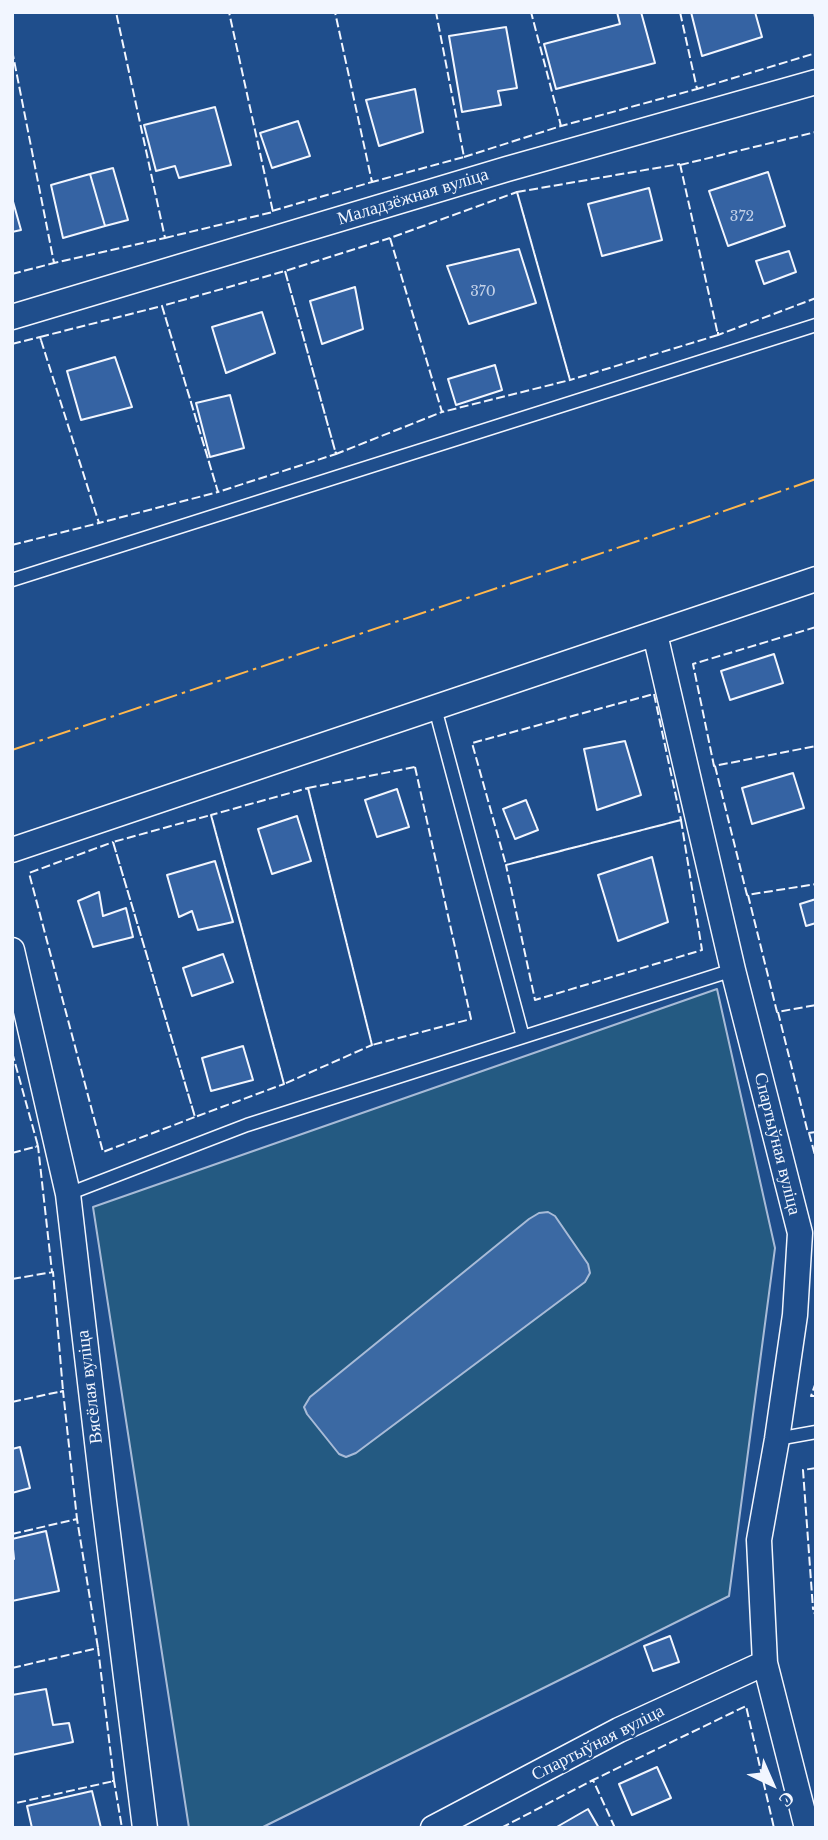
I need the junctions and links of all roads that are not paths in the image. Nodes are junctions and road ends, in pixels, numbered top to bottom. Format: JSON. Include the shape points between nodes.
{"nodes":[{"id":1,"x":816,"y":82,"type":"edge"},
{"id":2,"x":12,"y":317,"type":"edge"},
{"id":3,"x":816,"y":325,"type":"edge"},
{"id":4,"x":816,"y":579,"type":"edge"},
{"id":5,"x":12,"y":580,"type":"edge"},
{"id":6,"x":654,"y":634,"type":"junction"},
{"id":7,"x":435,"y":708,"type":"junction"},
{"id":8,"x":12,"y":850,"type":"edge"},
{"id":9,"x":12,"y":950,"type":"edge"},
{"id":10,"x":733,"y":970,"type":"junction"},
{"id":11,"x":523,"y":1037,"type":"junction"},
{"id":12,"x":68,"y":1194,"type":"junction"},
{"id":13,"x":816,"y":1432,"type":"edge"},
{"id":14,"x":777,"y":1439,"type":"junction"},
{"id":15,"x":765,"y":1663,"type":"junction"},
{"id":16,"x":145,"y":1828,"type":"edge"},
{"id":17,"x":433,"y":1828,"type":"edge"},
{"id":18,"x":807,"y":1828,"type":"edge"}],
"edges":[{"from":1,"to":2,"type":"street","name":"Маладзёжная вуліца"},
{"from":3,"to":5,"type":"lane"},
{"from":4,"to":6,"type":"street"},
{"from":6,"to":7,"type":"street"},
{"from":6,"to":10,"type":"street","name":"Спартыўная вуліца"},
{"from":7,"to":8,"type":"street"},
{"from":7,"to":11,"type":"lane"},
{"from":9,"to":12,"type":"street","name":"Вясёлая вуліца"},
{"from":10,"to":11,"type":"lane"},
{"from":10,"to":14,"type":"street","name":"Спартыўная вуліца","via":[[800,1233],[795,1315]]},
{"from":11,"to":12,"type":"lane","via":[[247,1125]]},
{"from":12,"to":16,"type":"street","name":"Вясёлая вуліца"},
{"from":13,"to":14,"type":"lane"},
{"from":14,"to":15,"type":"street","name":"Спартыўная вуліца","via":[[759,1540]]},
{"from":15,"to":17,"type":"street","name":"Спартыўная вуліца","via":[[619,1730]]},
{"from":15,"to":18,"type":"street","name":"Спартыўная вуліца"}]}
